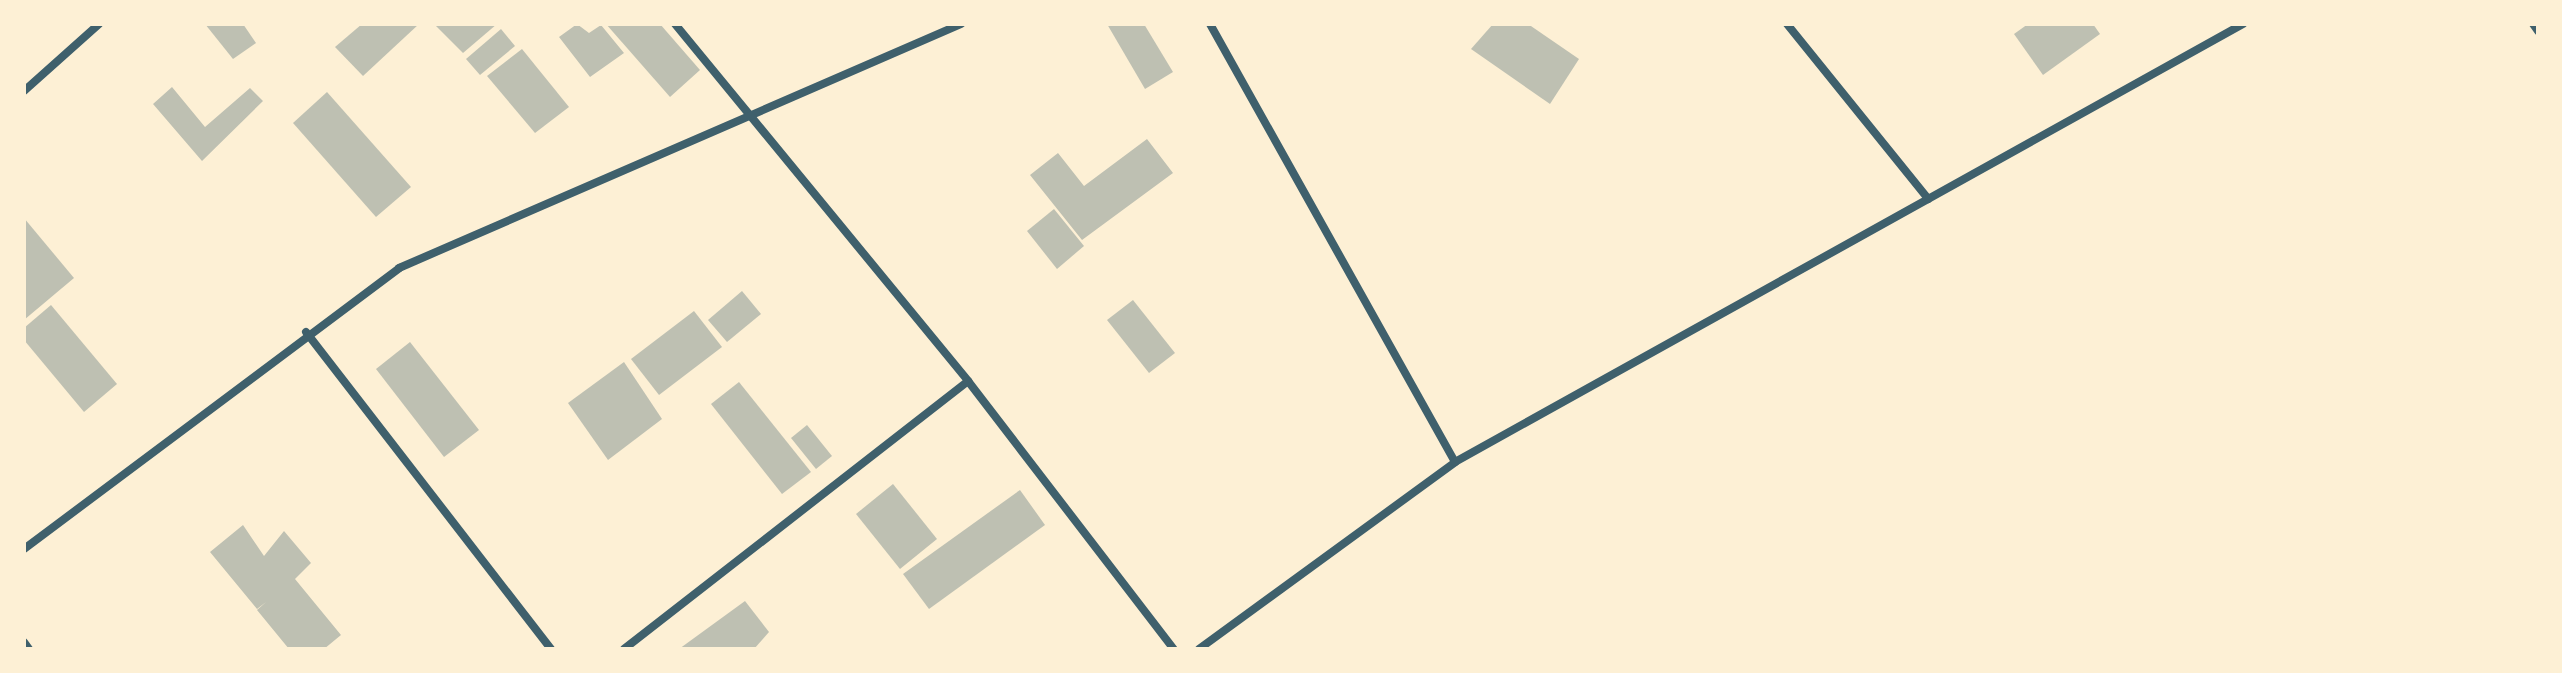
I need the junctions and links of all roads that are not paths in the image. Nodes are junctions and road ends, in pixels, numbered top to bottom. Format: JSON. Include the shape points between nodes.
{"nodes":[{"id":1,"x":99,"y":24,"type":"edge"},
{"id":2,"x":675,"y":24,"type":"edge"},
{"id":3,"x":961,"y":24,"type":"edge"},
{"id":4,"x":1210,"y":24,"type":"edge"},
{"id":5,"x":1787,"y":24,"type":"edge"},
{"id":6,"x":2243,"y":24,"type":"edge"},
{"id":7,"x":2533,"y":24,"type":"edge"},
{"id":8,"x":2538,"y":31,"type":"edge"},
{"id":9,"x":24,"y":91,"type":"edge"},
{"id":10,"x":750,"y":116,"type":"junction"},
{"id":11,"x":1928,"y":199,"type":"junction"},
{"id":12,"x":306,"y":332,"type":"junction"},
{"id":13,"x":968,"y":381,"type":"junction"},
{"id":14,"x":1455,"y":462,"type":"junction"},
{"id":15,"x":24,"y":549,"type":"edge"},
{"id":16,"x":24,"y":642,"type":"edge"},
{"id":17,"x":29,"y":649,"type":"edge"},
{"id":18,"x":551,"y":649,"type":"edge"},
{"id":19,"x":624,"y":649,"type":"edge"},
{"id":20,"x":1174,"y":649,"type":"edge"},
{"id":21,"x":1199,"y":649,"type":"edge"}],
"edges":[{"from":1,"to":9,"type":"street"},
{"from":2,"to":10,"type":"street"},
{"from":3,"to":10,"type":"street"},
{"from":4,"to":14,"type":"street"},
{"from":5,"to":11,"type":"street"},
{"from":6,"to":11,"type":"street"},
{"from":7,"to":8,"type":"street"},
{"from":10,"to":12,"type":"street","via":[[399,268]]},
{"from":10,"to":13,"type":"street"},
{"from":11,"to":14,"type":"street"},
{"from":12,"to":15,"type":"street"},
{"from":12,"to":18,"type":"street"},
{"from":13,"to":19,"type":"street"},
{"from":13,"to":20,"type":"street"},
{"from":14,"to":21,"type":"street"},
{"from":16,"to":17,"type":"street"}]}
